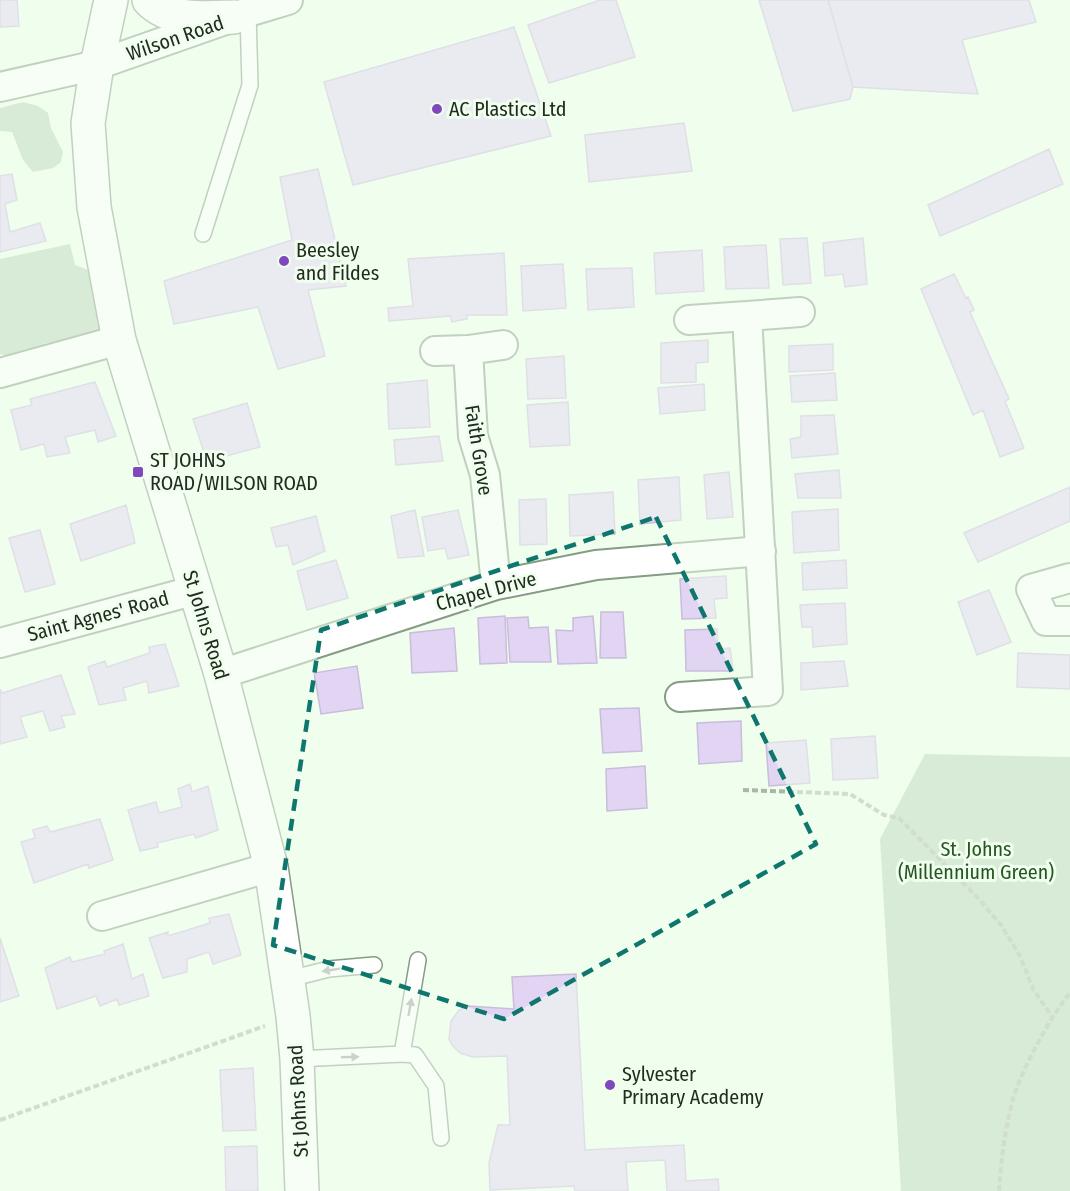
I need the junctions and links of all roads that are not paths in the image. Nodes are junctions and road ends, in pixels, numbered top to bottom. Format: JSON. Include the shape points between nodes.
{"nodes":[{"id":1,"x":111,"y":0,"type":"edge"},
{"id":2,"x":149,"y":0,"type":"edge"},
{"id":3,"x":288,"y":0,"type":"edge"},
{"id":4,"x":241,"y":14,"type":"junction"},
{"id":5,"x":97,"y":65,"type":"junction"},
{"id":6,"x":0,"y":87,"type":"edge"},
{"id":7,"x":203,"y":234,"type":"dead end"},
{"id":8,"x":800,"y":312,"type":"dead end"},
{"id":9,"x":747,"y":316,"type":"junction"},
{"id":10,"x":689,"y":320,"type":"dead end"},
{"id":11,"x":119,"y":340,"type":"junction"},
{"id":12,"x":503,"y":345,"type":"dead end"},
{"id":13,"x":468,"y":350,"type":"junction"},
{"id":14,"x":435,"y":351,"type":"dead end"},
{"id":15,"x":0,"y":373,"type":"edge"},
{"id":16,"x":761,"y":551,"type":"junction"},
{"id":17,"x":1070,"y":578,"type":"edge"},
{"id":18,"x":496,"y":585,"type":"junction"},
{"id":19,"x":196,"y":590,"type":"junction"},
{"id":20,"x":1070,"y":621,"type":"edge"},
{"id":21,"x":0,"y":643,"type":"edge"},
{"id":22,"x":221,"y":674,"type":"junction"},
{"id":23,"x":680,"y":697,"type":"dead end"},
{"id":24,"x":271,"y":867,"type":"junction"},
{"id":25,"x":102,"y":916,"type":"dead end"},
{"id":26,"x":418,"y":960,"type":"dead end"},
{"id":27,"x":374,"y":965,"type":"dead end"},
{"id":28,"x":289,"y":979,"type":"junction"},
{"id":29,"x":402,"y":1054,"type":"junction"},
{"id":30,"x":297,"y":1059,"type":"junction"},
{"id":31,"x":441,"y":1138,"type":"dead end"},
{"id":32,"x":302,"y":1191,"type":"edge"}],
"edges":[{"from":1,"to":5,"type":"street","name":"St Johns Road"},
{"from":2,"to":4,"type":"street","via":[[172,14],[196,18]]},
{"from":3,"to":4,"type":"street","name":"Wilson Road"},
{"from":4,"to":5,"type":"street","name":"Wilson Road"},
{"from":4,"to":7,"type":"lane","via":[[249,85]]},
{"from":5,"to":6,"type":"street","name":"Wilson Road"},
{"from":5,"to":11,"type":"street","name":"St Johns Road","via":[[88,123],[94,207]]},
{"from":8,"to":9,"type":"street"},
{"from":9,"to":10,"type":"street"},
{"from":9,"to":16,"type":"street"},
{"from":11,"to":15,"type":"street"},
{"from":11,"to":19,"type":"street","name":"St Johns Road"},
{"from":12,"to":13,"type":"street"},
{"from":13,"to":14,"type":"street"},
{"from":13,"to":18,"type":"street","name":"Faith Grove","via":[[473,436],[486,475]]},
{"from":16,"to":18,"type":"street","name":"Chapel Drive","via":[[596,565]]},
{"from":16,"to":23,"type":"street","via":[[768,691]]},
{"from":17,"to":20,"type":"street","via":[[1031,589],[1046,621]]},
{"from":18,"to":22,"type":"street","name":"Chapel Drive"},
{"from":19,"to":21,"type":"street","name":"Saint Agnes' Road"},
{"from":19,"to":22,"type":"street","name":"St Johns Road"},
{"from":22,"to":24,"type":"street","name":"St Johns Road"},
{"from":24,"to":25,"type":"street"},
{"from":24,"to":28,"type":"street","name":"St Johns Road"},
{"from":29,"to":26,"type":"lane","one_way":true},
{"from":27,"to":28,"type":"lane","one_way":true,"via":[[330,969]]},
{"from":28,"to":30,"type":"street","name":"St Johns Road"},
{"from":30,"to":29,"type":"lane","one_way":true},
{"from":29,"to":31,"type":"lane","via":[[415,1055],[436,1086]]},
{"from":30,"to":32,"type":"street","name":"St Johns Road"}]}
